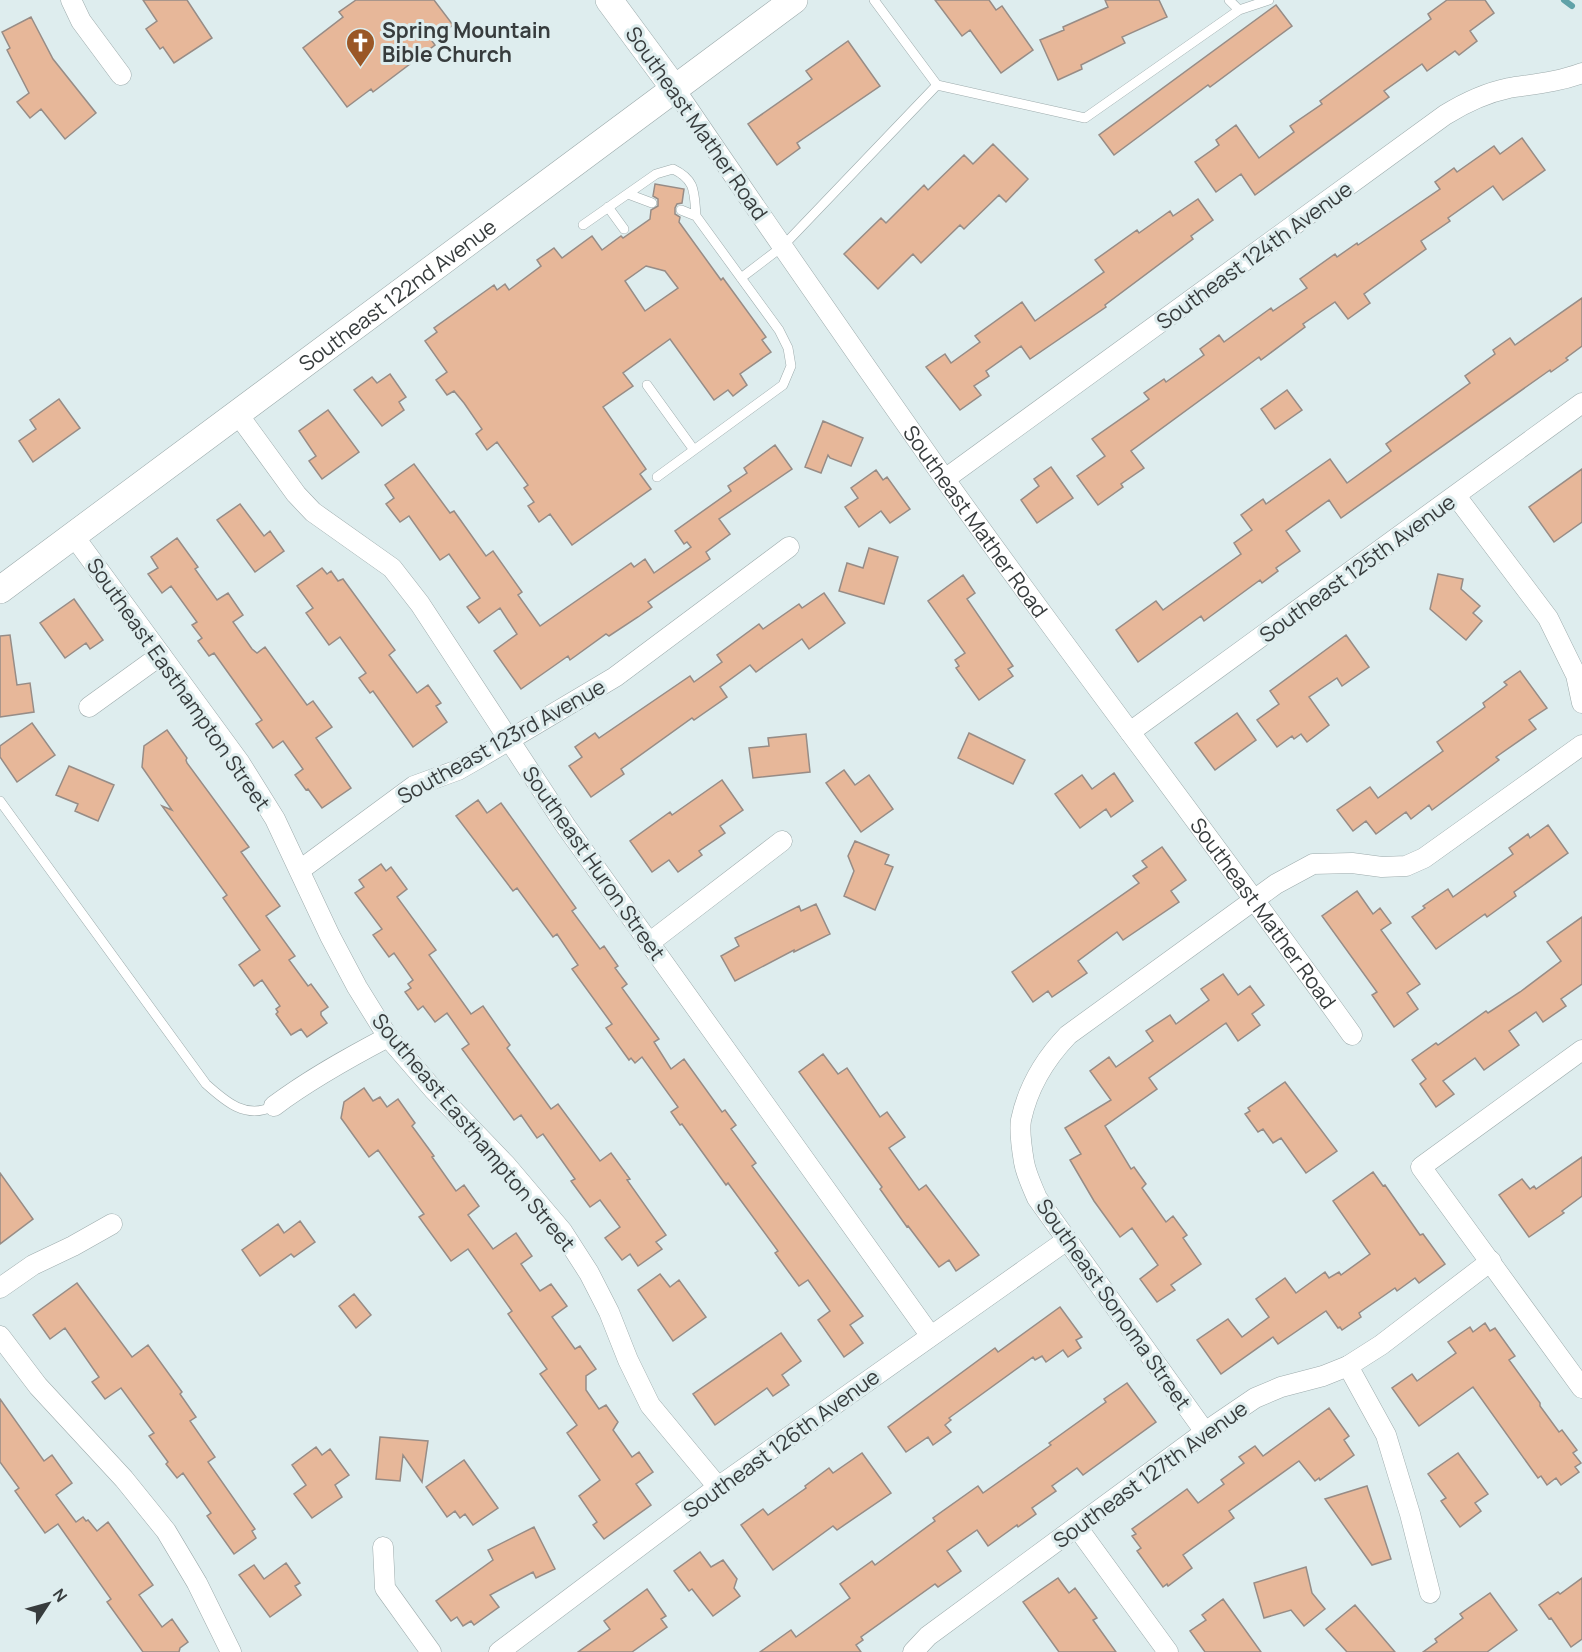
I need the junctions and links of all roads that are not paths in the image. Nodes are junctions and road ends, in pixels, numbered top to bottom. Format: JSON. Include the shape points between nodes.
{"nodes":[{"id":1,"x":71,"y":0,"type":"edge"},
{"id":2,"x":609,"y":0,"type":"edge"},
{"id":3,"x":794,"y":0,"type":"edge"},
{"id":4,"x":874,"y":0,"type":"edge"},
{"id":5,"x":1229,"y":0,"type":"edge"},
{"id":6,"x":1269,"y":0,"type":"edge"},
{"id":7,"x":1239,"y":10,"type":"junction"},
{"id":8,"x":1582,"y":73,"type":"edge"},
{"id":9,"x":121,"y":75,"type":"dead end"},
{"id":10,"x":937,"y":85,"type":"junction"},
{"id":11,"x":674,"y":88,"type":"junction"},
{"id":12,"x":628,"y":194,"type":"junction"},
{"id":13,"x":652,"y":203,"type":"dead end"},
{"id":14,"x":608,"y":207,"type":"junction"},
{"id":15,"x":681,"y":210,"type":"dead end"},
{"id":16,"x":696,"y":216,"type":"junction"},
{"id":17,"x":583,"y":225,"type":"dead end"},
{"id":18,"x":624,"y":229,"type":"dead end"},
{"id":19,"x":783,"y":246,"type":"junction"},
{"id":20,"x":741,"y":278,"type":"junction"},
{"id":21,"x":647,"y":385,"type":"dead end"},
{"id":22,"x":1582,"y":403,"type":"edge"},
{"id":23,"x":237,"y":413,"type":"junction"},
{"id":24,"x":694,"y":450,"type":"junction"},
{"id":25,"x":657,"y":477,"type":"dead end"},
{"id":26,"x":945,"y":479,"type":"junction"},
{"id":27,"x":1456,"y":496,"type":"junction"},
{"id":28,"x":73,"y":535,"type":"junction"},
{"id":29,"x":789,"y":547,"type":"dead end"},
{"id":30,"x":0,"y":590,"type":"edge"},
{"id":31,"x":161,"y":654,"type":"junction"},
{"id":32,"x":1582,"y":703,"type":"edge"},
{"id":33,"x":89,"y":708,"type":"dead end"},
{"id":34,"x":1130,"y":732,"type":"junction"},
{"id":35,"x":510,"y":740,"type":"junction"},
{"id":36,"x":1582,"y":745,"type":"edge"},
{"id":37,"x":0,"y":801,"type":"edge"},
{"id":38,"x":782,"y":841,"type":"dead end"},
{"id":39,"x":300,"y":870,"type":"junction"},
{"id":40,"x":1255,"y":899,"type":"junction"},
{"id":41,"x":649,"y":943,"type":"junction"},
{"id":42,"x":1352,"y":1035,"type":"dead end"},
{"id":43,"x":388,"y":1037,"type":"junction"},
{"id":44,"x":1582,"y":1050,"type":"edge"},
{"id":45,"x":274,"y":1106,"type":"joint"},
{"id":46,"x":111,"y":1224,"type":"dead end"},
{"id":47,"x":1067,"y":1240,"type":"junction"},
{"id":48,"x":1491,"y":1261,"type":"junction"},
{"id":49,"x":0,"y":1288,"type":"edge"},
{"id":50,"x":930,"y":1335,"type":"junction"},
{"id":51,"x":0,"y":1336,"type":"edge"},
{"id":52,"x":1348,"y":1366,"type":"junction"},
{"id":53,"x":1582,"y":1388,"type":"edge"},
{"id":54,"x":1205,"y":1432,"type":"junction"},
{"id":55,"x":718,"y":1487,"type":"junction"},
{"id":56,"x":1077,"y":1527,"type":"junction"},
{"id":57,"x":383,"y":1547,"type":"dead end"},
{"id":58,"x":1430,"y":1593,"type":"dead end"},
{"id":59,"x":231,"y":1652,"type":"edge"},
{"id":60,"x":431,"y":1652,"type":"edge"},
{"id":61,"x":499,"y":1652,"type":"edge"},
{"id":62,"x":913,"y":1652,"type":"edge"},
{"id":63,"x":1168,"y":1652,"type":"edge"}],
"edges":[{"from":1,"to":9,"type":"street","via":[[81,21]]},
{"from":2,"to":11,"type":"main road","name":"Southeast Mather Road"},
{"from":3,"to":11,"type":"main road","name":"Southeast 122nd Avenue"},
{"from":4,"to":10,"type":"lane"},
{"from":5,"to":7,"type":"lane"},
{"from":6,"to":7,"type":"lane"},
{"from":7,"to":10,"type":"lane","via":[[1085,118]]},
{"from":8,"to":26,"type":"street","name":"Southeast 124th Avenue","via":[[1467,101]]},
{"from":10,"to":19,"type":"lane"},
{"from":11,"to":19,"type":"street","name":"Southeast Mather Road"},
{"from":11,"to":23,"type":"main road","name":"Southeast 122nd Avenue"},
{"from":12,"to":13,"type":"lane"},
{"from":12,"to":14,"type":"lane"},
{"from":12,"to":16,"type":"lane","via":[[656,174],[673,169],[692,184]]},
{"from":14,"to":17,"type":"lane"},
{"from":14,"to":18,"type":"lane"},
{"from":15,"to":16,"type":"lane"},
{"from":16,"to":20,"type":"lane"},
{"from":19,"to":20,"type":"lane"},
{"from":19,"to":26,"type":"street","name":"Southeast Mather Road"},
{"from":20,"to":24,"type":"lane","via":[[779,330],[791,366],[783,385]]},
{"from":21,"to":24,"type":"lane"},
{"from":22,"to":27,"type":"street","name":"Southeast 125th Avenue"},
{"from":23,"to":28,"type":"main road","name":"Southeast 122nd Avenue"},
{"from":23,"to":35,"type":"street","name":"Southeast Huron Street","via":[[296,494],[314,512],[392,568]]},
{"from":24,"to":25,"type":"lane"},
{"from":26,"to":34,"type":"street","name":"Southeast Mather Road"},
{"from":27,"to":32,"type":"street","via":[[1548,618],[1576,675]]},
{"from":27,"to":34,"type":"street","name":"Southeast 125th Avenue"},
{"from":28,"to":30,"type":"main road","name":"Southeast 122nd Avenue"},
{"from":28,"to":31,"type":"street","name":"Southeast Easthampton Street"},
{"from":29,"to":35,"type":"street","name":"Southeast 123rd Avenue","via":[[615,677]]},
{"from":31,"to":33,"type":"street"},
{"from":31,"to":39,"type":"street","name":"Southeast Easthampton Street","via":[[240,763],[275,819]]},
{"from":34,"to":40,"type":"street","name":"Southeast Mather Road"},
{"from":35,"to":39,"type":"street","name":"Southeast 123rd Avenue","via":[[458,770],[414,786]]},
{"from":35,"to":41,"type":"street","name":"Southeast Huron Street"},
{"from":36,"to":40,"type":"street","via":[[1424,858],[1394,867],[1313,864]]},
{"from":37,"to":45,"type":"lane","via":[[206,1084],[241,1110]]},
{"from":38,"to":41,"type":"street"},
{"from":39,"to":43,"type":"street","name":"Southeast Easthampton Street","via":[[330,936]]},
{"from":40,"to":42,"type":"street","name":"Southeast Mather Road"},
{"from":40,"to":47,"type":"street","name":"Southeast Sonoma Street","via":[[1068,1035],[1040,1070],[1021,1122],[1024,1164],[1037,1198]]},
{"from":41,"to":50,"type":"street","name":"Southeast Huron Street"},
{"from":43,"to":45,"type":"street","via":[[336,1064]]},
{"from":43,"to":55,"type":"street","name":"Southeast Easthampton Street","via":[[562,1231],[589,1272],[650,1405]]},
{"from":44,"to":48,"type":"street","via":[[1421,1167]]},
{"from":46,"to":49,"type":"street","via":[[33,1265]]},
{"from":47,"to":50,"type":"street","name":"Southeast 126th Avenue"},
{"from":47,"to":54,"type":"street","name":"Southeast Sonoma Street"},
{"from":48,"to":52,"type":"street","name":"Southeast 127th Avenue"},
{"from":48,"to":53,"type":"street"},
{"from":50,"to":55,"type":"street","name":"Southeast 126th Avenue"},
{"from":51,"to":59,"type":"street","via":[[38,1386],[124,1479],[165,1531],[197,1583]]},
{"from":52,"to":54,"type":"street","name":"Southeast 127th Avenue","via":[[1255,1398]]},
{"from":52,"to":58,"type":"street","via":[[1386,1435]]},
{"from":54,"to":56,"type":"street","name":"Southeast 127th Avenue"},
{"from":55,"to":61,"type":"street","name":"Southeast 126th Avenue"},
{"from":56,"to":62,"type":"street","name":"Southeast 127th Avenue","via":[[928,1636]]},
{"from":56,"to":63,"type":"street"},
{"from":57,"to":60,"type":"street","via":[[385,1588]]}]}
